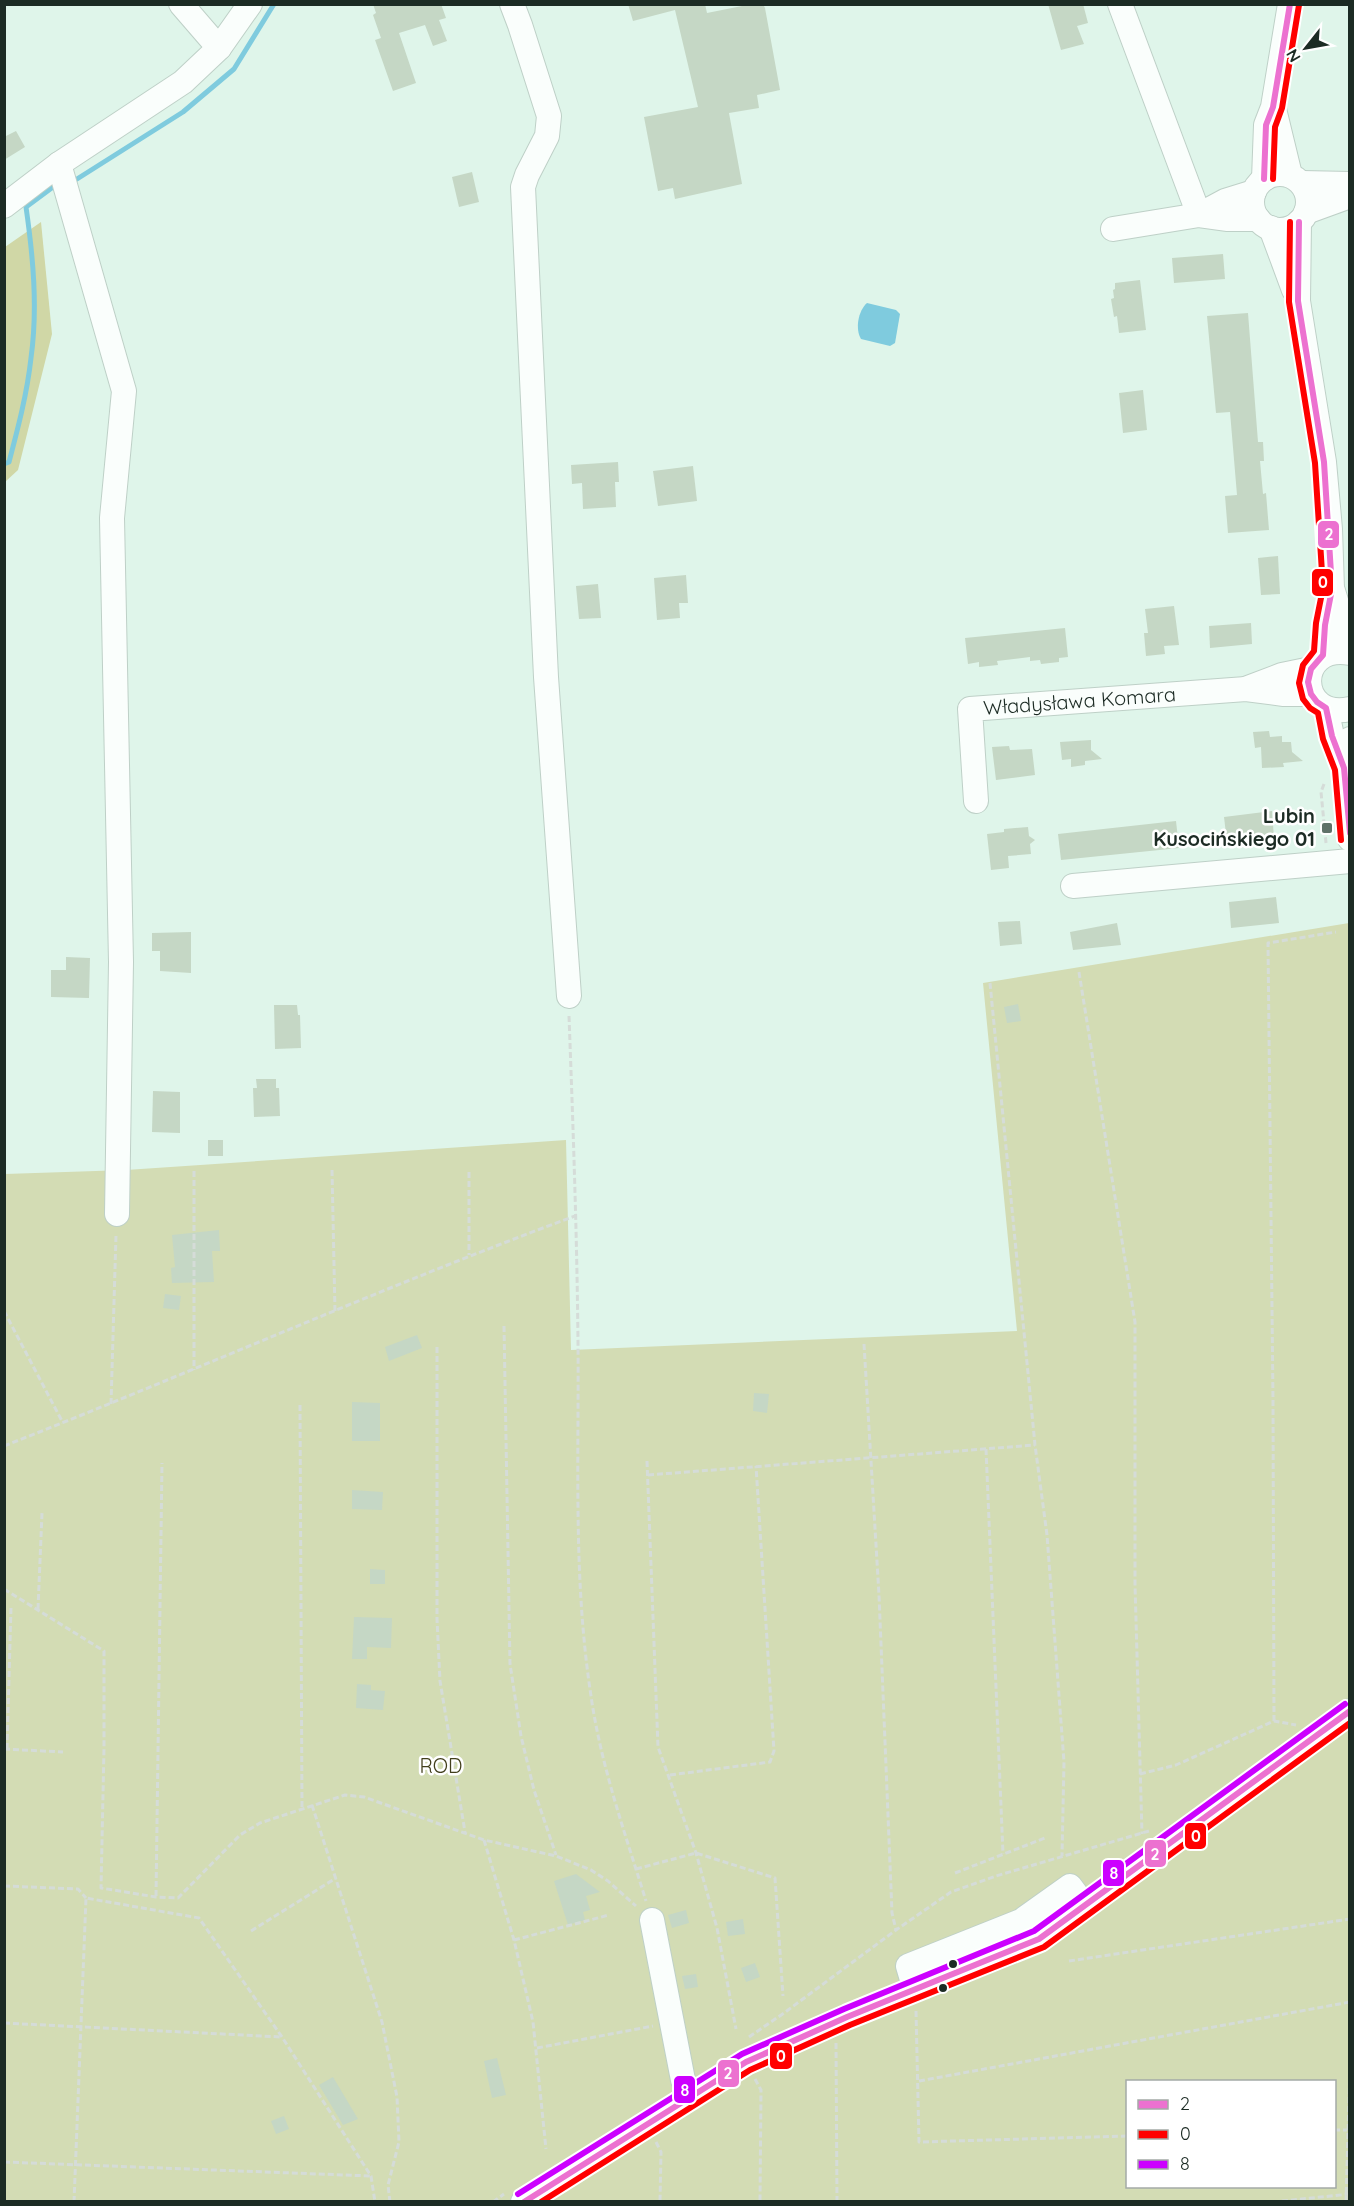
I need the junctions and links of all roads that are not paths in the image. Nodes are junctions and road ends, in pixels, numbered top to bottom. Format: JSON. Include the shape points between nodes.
{"nodes":[{"id":1,"x":181,"y":4,"type":"edge"},
{"id":2,"x":250,"y":4,"type":"edge"},
{"id":3,"x":512,"y":4,"type":"edge"},
{"id":4,"x":1120,"y":4,"type":"edge"},
{"id":5,"x":1290,"y":4,"type":"edge"},
{"id":6,"x":219,"y":48,"type":"junction"},
{"id":7,"x":1273,"y":107,"type":"junction"},
{"id":8,"x":59,"y":164,"type":"junction"},
{"id":9,"x":1296,"y":179,"type":"junction"},
{"id":10,"x":1350,"y":184,"type":"edge"},
{"id":11,"x":1259,"y":185,"type":"junction"},
{"id":12,"x":1350,"y":196,"type":"edge"},
{"id":13,"x":4,"y":206,"type":"edge"},
{"id":14,"x":1199,"y":215,"type":"junction"},
{"id":15,"x":1303,"y":217,"type":"junction"},
{"id":16,"x":1265,"y":224,"type":"junction"},
{"id":17,"x":1113,"y":229,"type":"dead end"},
{"id":18,"x":1298,"y":301,"type":"junction"},
{"id":19,"x":1332,"y":589,"type":"junction"},
{"id":20,"x":1350,"y":646,"type":"edge"},
{"id":21,"x":1350,"y":653,"type":"edge"},
{"id":22,"x":1317,"y":662,"type":"junction"},
{"id":23,"x":1246,"y":689,"type":"junction"},
{"id":24,"x":1319,"y":701,"type":"junction"},
{"id":25,"x":1350,"y":708,"type":"edge"},
{"id":26,"x":1350,"y":739,"type":"edge"},
{"id":27,"x":1336,"y":772,"type":"junction"},
{"id":28,"x":976,"y":801,"type":"dead end"},
{"id":29,"x":1350,"y":839,"type":"edge"},
{"id":30,"x":1339,"y":861,"type":"edge"},
{"id":31,"x":1073,"y":886,"type":"dead end"},
{"id":32,"x":569,"y":996,"type":"road end"},
{"id":33,"x":117,"y":1214,"type":"road end"},
{"id":34,"x":1350,"y":1711,"type":"edge"},
{"id":35,"x":651,"y":1920,"type":"road end"},
{"id":36,"x":692,"y":2096,"type":"junction"},
{"id":37,"x":523,"y":2202,"type":"edge"}],
"edges":[{"from":1,"to":6,"type":"street"},
{"from":2,"to":6,"type":"street"},
{"from":3,"to":32,"type":"street","via":[[549,116],[547,136],[523,187],[546,676]]},
{"from":4,"to":14,"type":"street"},
{"from":5,"to":7,"type":"street"},
{"from":6,"to":8,"type":"street","via":[[183,82]]},
{"from":7,"to":9,"type":"street"},
{"from":7,"to":11,"type":"street","via":[[1266,125]]},
{"from":8,"to":13,"type":"street"},
{"from":8,"to":33,"type":"street","via":[[124,391],[112,518],[122,962]]},
{"from":9,"to":10,"type":"street"},
{"from":9,"to":11,"type":"street","via":[[1281,174]]},
{"from":9,"to":15,"type":"street","via":[[1307,192]]},
{"from":11,"to":14,"type":"street"},
{"from":11,"to":16,"type":"street","via":[[1252,201]]},
{"from":12,"to":15,"type":"street"},
{"from":14,"to":16,"type":"street"},
{"from":14,"to":17,"type":"street"},
{"from":15,"to":16,"type":"street","via":[[1291,228],[1281,230]]},
{"from":15,"to":18,"type":"street"},
{"from":16,"to":18,"type":"street"},
{"from":18,"to":19,"type":"street","via":[[1324,462]]},
{"from":19,"to":20,"type":"street"},
{"from":19,"to":22,"type":"street"},
{"from":21,"to":22,"type":"street","via":[[1337,651]]},
{"from":22,"to":23,"type":"street"},
{"from":22,"to":24,"type":"street","via":[[1308,682]]},
{"from":23,"to":24,"type":"street"},
{"from":23,"to":28,"type":"street","name":"Władysława Komara","via":[[970,709]]},
{"from":24,"to":25,"type":"street","via":[[1339,711]]},
{"from":24,"to":27,"type":"street","via":[[1332,736]]},
{"from":26,"to":27,"type":"street"},
{"from":27,"to":29,"type":"street"},
{"from":30,"to":31,"type":"street"},
{"from":34,"to":36,"type":"street","via":[[1039,1939],[746,2062]]},
{"from":35,"to":36,"type":"street","via":[[683,2080]]},
{"from":36,"to":37,"type":"street"}]}
